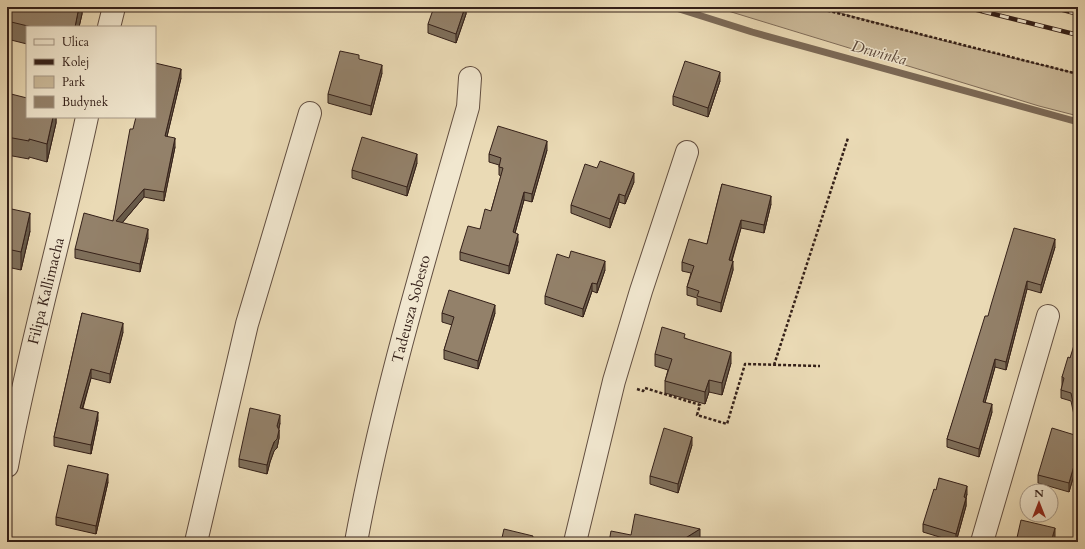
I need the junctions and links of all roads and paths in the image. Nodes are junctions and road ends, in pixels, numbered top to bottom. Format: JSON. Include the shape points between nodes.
{"nodes":[{"id":1,"x":114,"y":7,"type":"edge"},
{"id":2,"x":813,"y":7,"type":"edge"},
{"id":3,"x":109,"y":26,"type":"edge"},
{"id":4,"x":1078,"y":74,"type":"edge"},
{"id":5,"x":470,"y":78,"type":"dead end"},
{"id":6,"x":310,"y":112,"type":"dead end"},
{"id":7,"x":87,"y":118,"type":"edge"},
{"id":8,"x":848,"y":138,"type":"dead end"},
{"id":9,"x":687,"y":152,"type":"dead end"},
{"id":10,"x":1048,"y":316,"type":"dead end"},
{"id":11,"x":774,"y":365,"type":"junction"},
{"id":12,"x":820,"y":366,"type":"dead end"},
{"id":13,"x":614,"y":381,"type":"junction"},
{"id":14,"x":7,"y":466,"type":"edge"},
{"id":15,"x":196,"y":542,"type":"edge"},
{"id":16,"x":356,"y":542,"type":"edge"},
{"id":17,"x":575,"y":542,"type":"edge"},
{"id":18,"x":982,"y":542,"type":"edge"}],
"edges":[{"from":1,"to":3,"type":"street"},
{"from":2,"to":4,"type":"path"},
{"from":5,"to":16,"type":"street","name":"Tadeusza Sobesto","via":[[468,107],[404,333],[384,411]]},
{"from":6,"to":15,"type":"street","via":[[246,324]]},
{"from":7,"to":14,"type":"street","name":"Filipa Kallimacha","via":[[36,329]]},
{"from":8,"to":11,"type":"path"},
{"from":9,"to":13,"type":"street"},
{"from":10,"to":18,"type":"street"},
{"from":11,"to":12,"type":"path"},
{"from":11,"to":13,"type":"path","via":[[745,364],[727,424],[697,415],[700,405]]},
{"from":13,"to":17,"type":"street"}]}
